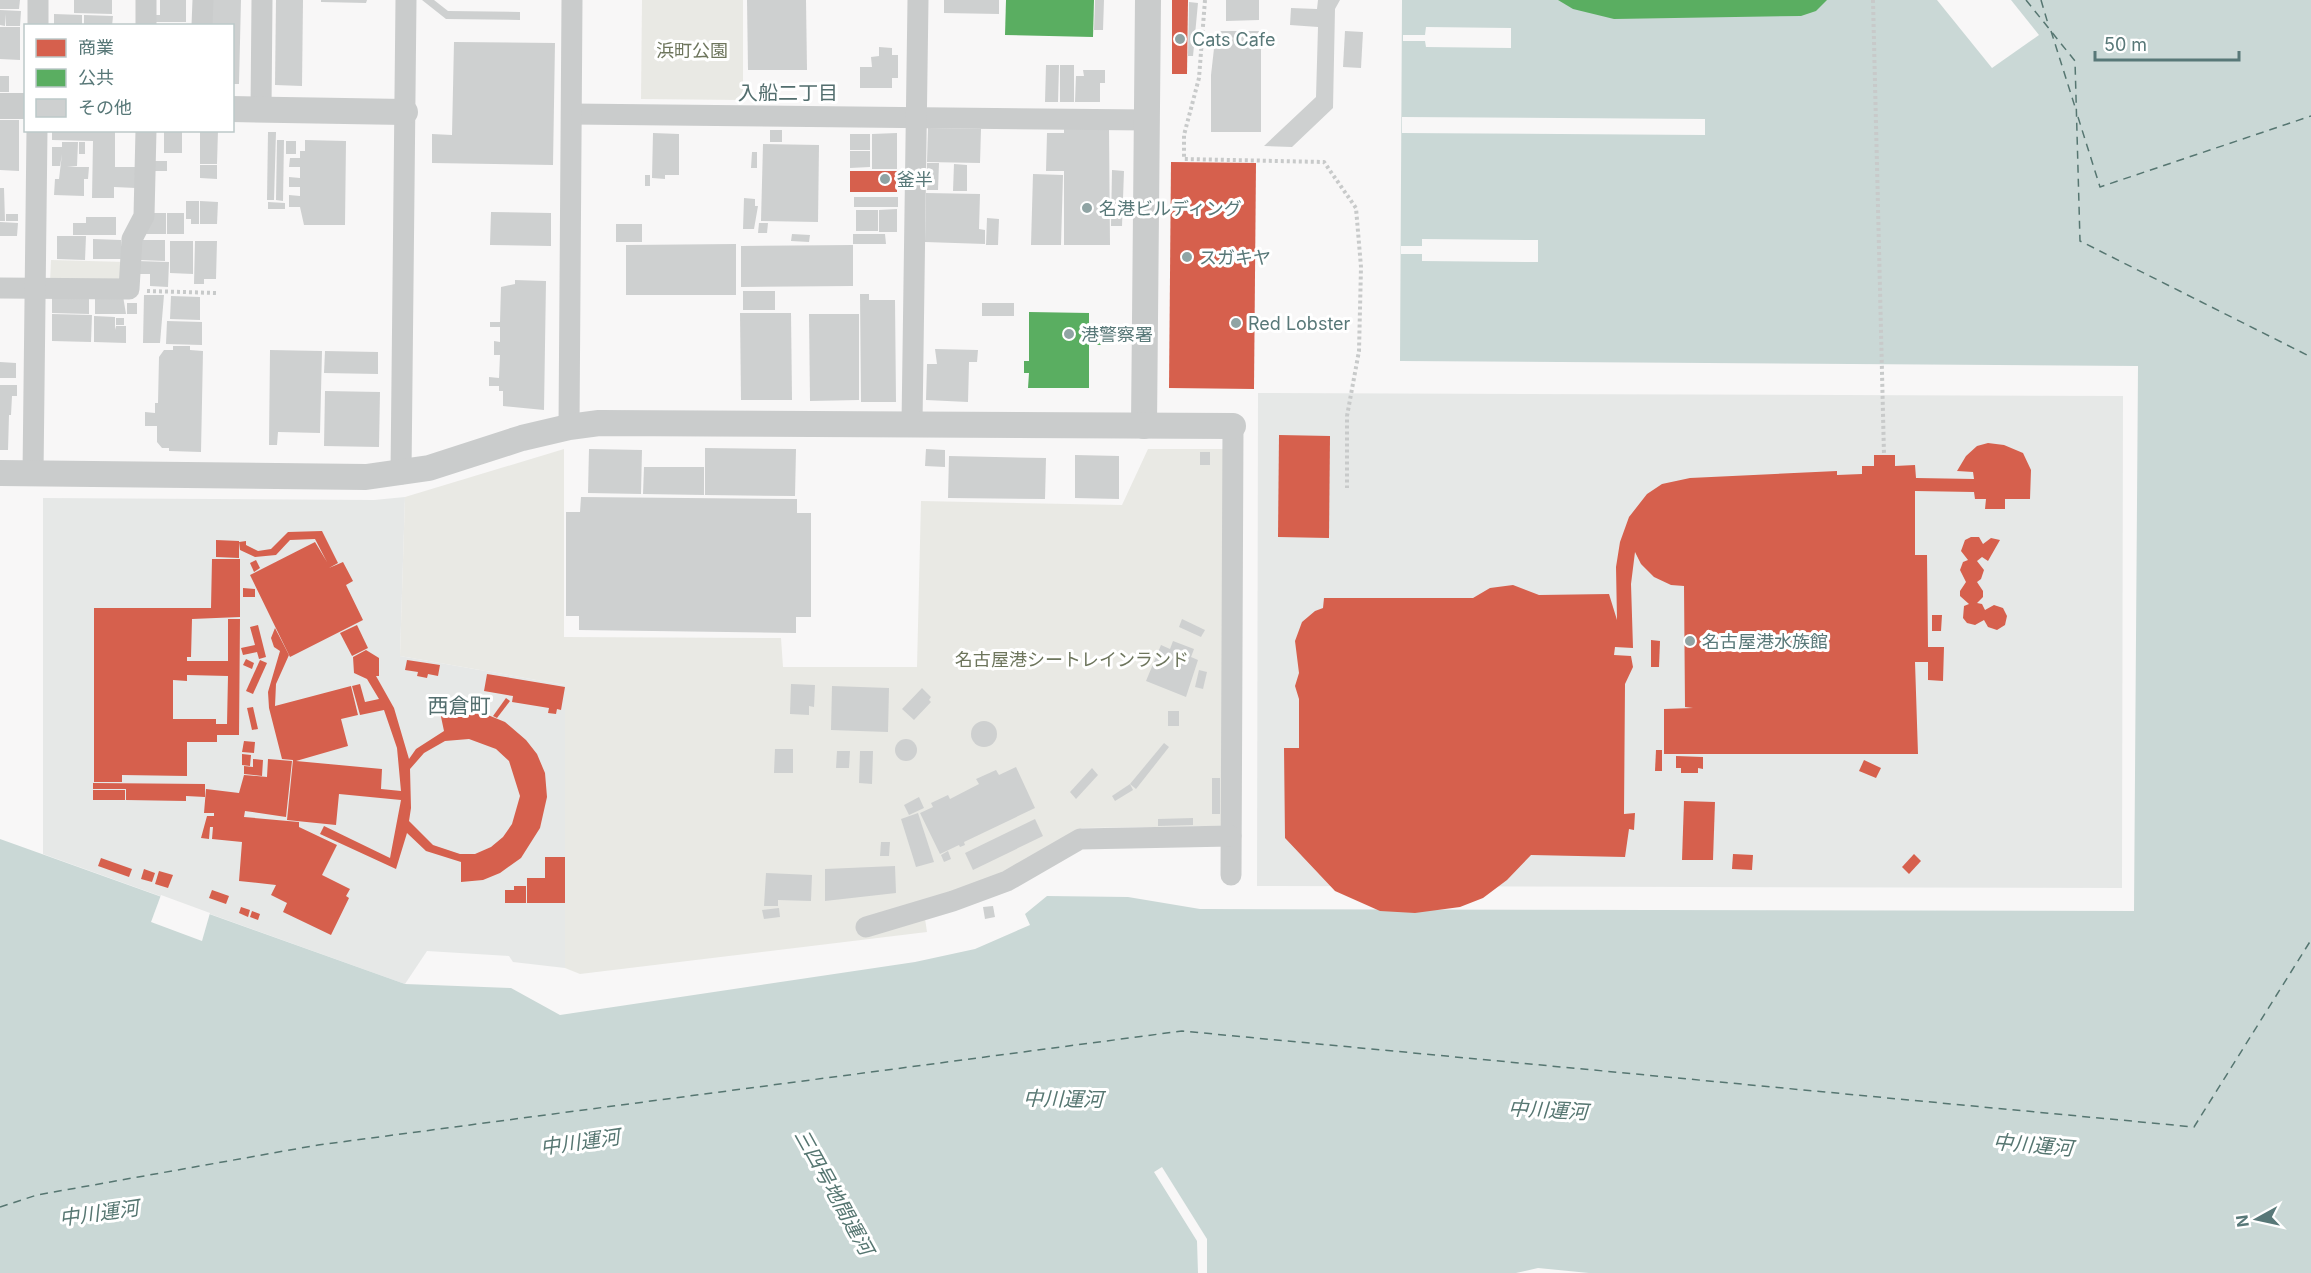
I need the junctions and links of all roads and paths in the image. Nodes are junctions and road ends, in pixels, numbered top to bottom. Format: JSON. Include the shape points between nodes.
{"nodes":[{"id":1,"x":38,"y":0,"type":"edge"},
{"id":2,"x":146,"y":0,"type":"edge"},
{"id":3,"x":203,"y":0,"type":"edge"},
{"id":4,"x":262,"y":0,"type":"edge"},
{"id":5,"x":406,"y":0,"type":"edge"},
{"id":6,"x":573,"y":0,"type":"edge"},
{"id":7,"x":918,"y":0,"type":"edge"},
{"id":8,"x":1148,"y":0,"type":"edge"},
{"id":9,"x":1205,"y":0,"type":"edge"},
{"id":10,"x":1873,"y":0,"type":"edge"},
{"id":11,"x":38,"y":24,"type":"edge"},
{"id":12,"x":146,"y":24,"type":"edge"},
{"id":13,"x":202,"y":24,"type":"edge"},
{"id":14,"x":0,"y":106,"type":"edge"},
{"id":15,"x":24,"y":106,"type":"edge"},
{"id":16,"x":234,"y":109,"type":"edge"},
{"id":17,"x":261,"y":110,"type":"junction"},
{"id":18,"x":405,"y":112,"type":"junction"},
{"id":19,"x":572,"y":114,"type":"junction"},
{"id":20,"x":916,"y":118,"type":"junction"},
{"id":21,"x":1147,"y":120,"type":"junction"},
{"id":22,"x":37,"y":132,"type":"edge"},
{"id":23,"x":146,"y":132,"type":"edge"},
{"id":24,"x":0,"y":288,"type":"edge"},
{"id":25,"x":35,"y":289,"type":"junction"},
{"id":26,"x":129,"y":289,"type":"junction"},
{"id":27,"x":217,"y":293,"type":"dead end"},
{"id":28,"x":912,"y":424,"type":"junction"},
{"id":29,"x":1144,"y":426,"type":"junction"},
{"id":30,"x":1233,"y":426,"type":"joint"},
{"id":31,"x":569,"y":427,"type":"junction"},
{"id":32,"x":1884,"y":455,"type":"dead end"},
{"id":33,"x":0,"y":473,"type":"edge"},
{"id":34,"x":33,"y":474,"type":"junction"},
{"id":35,"x":401,"y":474,"type":"junction"},
{"id":36,"x":1347,"y":488,"type":"dead end"},
{"id":37,"x":1231,"y":836,"type":"junction"},
{"id":38,"x":1231,"y":875,"type":"dead end"},
{"id":39,"x":866,"y":927,"type":"dead end"}],
"edges":[{"from":1,"to":11,"type":"street"},
{"from":2,"to":12,"type":"street"},
{"from":3,"to":13,"type":"street"},
{"from":4,"to":17,"type":"street"},
{"from":5,"to":18,"type":"street"},
{"from":6,"to":19,"type":"street"},
{"from":7,"to":20,"type":"street"},
{"from":8,"to":21,"type":"street"},
{"from":9,"to":36,"type":"path","via":[[1199,78],[1185,135],[1184,159],[1324,162],[1356,208],[1362,315],[1347,416]]},
{"from":10,"to":32,"type":"path"},
{"from":14,"to":15,"type":"street"},
{"from":16,"to":17,"type":"street"},
{"from":17,"to":18,"type":"street"},
{"from":18,"to":35,"type":"street"},
{"from":19,"to":20,"type":"street"},
{"from":19,"to":31,"type":"street"},
{"from":20,"to":21,"type":"street"},
{"from":20,"to":28,"type":"street"},
{"from":21,"to":29,"type":"street"},
{"from":22,"to":25,"type":"street"},
{"from":23,"to":26,"type":"street","via":[[144,216],[132,239]]},
{"from":24,"to":25,"type":"street"},
{"from":25,"to":26,"type":"street"},
{"from":25,"to":34,"type":"street"},
{"from":26,"to":27,"type":"path"},
{"from":28,"to":29,"type":"street"},
{"from":28,"to":31,"type":"street","via":[[599,423]]},
{"from":29,"to":30,"type":"street"},
{"from":30,"to":37,"type":"street"},
{"from":31,"to":35,"type":"street"},
{"from":33,"to":34,"type":"street"},
{"from":34,"to":35,"type":"street"},
{"from":37,"to":38,"type":"street"},
{"from":37,"to":39,"type":"street","via":[[1080,839],[1007,880]]}]}
